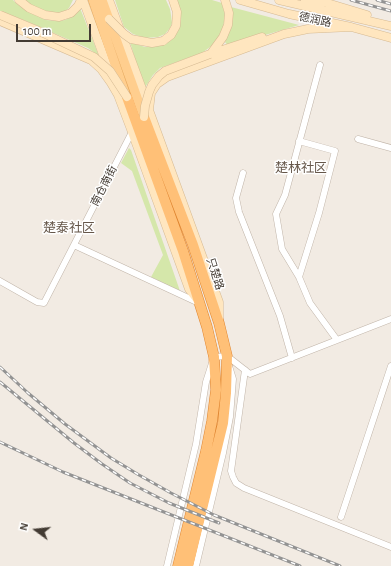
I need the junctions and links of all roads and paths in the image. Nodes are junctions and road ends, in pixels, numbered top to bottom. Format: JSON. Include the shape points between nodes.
{"nodes":[{"id":1,"x":19,"y":0,"type":"edge"},
{"id":2,"x":82,"y":0,"type":"edge"},
{"id":3,"x":92,"y":0,"type":"edge"},
{"id":4,"x":102,"y":0,"type":"edge"},
{"id":5,"x":109,"y":0,"type":"edge"},
{"id":6,"x":173,"y":0,"type":"edge"},
{"id":7,"x":225,"y":0,"type":"edge"},
{"id":8,"x":240,"y":0,"type":"edge"},
{"id":9,"x":279,"y":0,"type":"edge"},
{"id":10,"x":305,"y":0,"type":"edge"},
{"id":11,"x":317,"y":0,"type":"edge"},
{"id":12,"x":0,"y":15,"type":"edge"},
{"id":13,"x":109,"y":19,"type":"junction"},
{"id":14,"x":0,"y":21,"type":"edge"},
{"id":15,"x":391,"y":21,"type":"edge"},
{"id":16,"x":335,"y":24,"type":"junction"},
{"id":17,"x":391,"y":25,"type":"edge"},
{"id":18,"x":350,"y":27,"type":"junction"},
{"id":19,"x":391,"y":38,"type":"edge"},
{"id":20,"x":210,"y":54,"type":"junction"},
{"id":21,"x":320,"y":65,"type":"dead end"},
{"id":22,"x":122,"y":96,"type":"junction"},
{"id":23,"x":147,"y":113,"type":"junction"},
{"id":24,"x":132,"y":132,"type":"junction"},
{"id":25,"x":358,"y":139,"type":"dead end"},
{"id":26,"x":299,"y":141,"type":"junction"},
{"id":27,"x":391,"y":148,"type":"edge"},
{"id":28,"x":243,"y":173,"type":"dead end"},
{"id":29,"x":164,"y":185,"type":"junction"},
{"id":30,"x":74,"y":245,"type":"junction"},
{"id":31,"x":299,"y":277,"type":"junction"},
{"id":32,"x":0,"y":281,"type":"edge"},
{"id":33,"x":200,"y":303,"type":"junction"},
{"id":34,"x":391,"y":319,"type":"edge"},
{"id":35,"x":219,"y":323,"type":"junction"},
{"id":36,"x":337,"y":340,"type":"junction"},
{"id":37,"x":227,"y":356,"type":"junction"},
{"id":38,"x":214,"y":357,"type":"junction"},
{"id":39,"x":292,"y":358,"type":"junction"},
{"id":40,"x":391,"y":366,"type":"edge"},
{"id":41,"x":245,"y":370,"type":"junction"},
{"id":42,"x":341,"y":517,"type":"dead end"},
{"id":43,"x":391,"y":547,"type":"edge"},
{"id":44,"x":167,"y":566,"type":"edge"},
{"id":45,"x":178,"y":566,"type":"edge"},
{"id":46,"x":188,"y":566,"type":"edge"},
{"id":47,"x":196,"y":566,"type":"edge"}],
"edges":[{"from":1,"to":2,"type":"main road","via":[[44,15],[59,17],[71,13]]},
{"from":2,"to":22,"type":"main road"},
{"from":3,"to":22,"type":"main road","name":"只楚路","bridge":true},
{"from":4,"to":13,"type":"main road","name":"只楚路"},
{"from":5,"to":23,"type":"main road"},
{"from":6,"to":13,"type":"main road","bridge":true,"via":[[177,12],[176,26],[171,35],[160,42],[152,44],[132,39]]},
{"from":7,"to":20,"type":"main road","via":[[229,13],[226,31]]},
{"from":8,"to":16,"type":"main road","name":"德润路"},
{"from":9,"to":17,"type":"main road","name":"德润路"},
{"from":10,"to":17,"type":"main road"},
{"from":11,"to":15,"type":"main road"},
{"from":12,"to":22,"type":"main road","bridge":true,"via":[[94,57],[110,71]]},
{"from":13,"to":23,"type":"main road","name":"只楚路","bridge":true},
{"from":14,"to":22,"type":"main road","via":[[91,60]]},
{"from":16,"to":18,"type":"main road","name":"德润路"},
{"from":16,"to":20,"type":"main road","via":[[299,26]]},
{"from":18,"to":19,"type":"main road","name":"德润路"},
{"from":18,"to":23,"type":"main road","via":[[308,29],[284,34],[167,77],[156,84],[151,93]]},
{"from":20,"to":23,"type":"main road","bridge":true,"via":[[172,68],[159,76],[149,92],[145,106]]},
{"from":21,"to":26,"type":"street"},
{"from":22,"to":24,"type":"main road"},
{"from":22,"to":29,"type":"highway","name":"只楚路"},
{"from":23,"to":29,"type":"highway","name":"只楚路"},
{"from":23,"to":35,"type":"main road","via":[[219,302]]},
{"from":24,"to":30,"type":"street","name":"南仓南街"},
{"from":24,"to":33,"type":"main road","via":[[189,289]]},
{"from":25,"to":27,"type":"street"},
{"from":26,"to":31,"type":"street","via":[[285,195],[276,214],[282,249]]},
{"from":26,"to":31,"type":"street","via":[[335,151],[320,213]]},
{"from":28,"to":39,"type":"street","via":[[236,198],[238,212],[280,316]]},
{"from":29,"to":33,"type":"highway","name":"只楚路"},
{"from":29,"to":35,"type":"highway","name":"只楚路","via":[[193,245]]},
{"from":30,"to":32,"type":"street","name":"南仓南街","via":[[44,303],[37,302]]},
{"from":30,"to":33,"type":"street"},
{"from":31,"to":36,"type":"street","via":[[310,303]]},
{"from":33,"to":38,"type":"highway","name":"只楚路"},
{"from":34,"to":36,"type":"street"},
{"from":35,"to":37,"type":"highway","name":"只楚路"},
{"from":36,"to":39,"type":"street"},
{"from":37,"to":38,"type":"street"},
{"from":37,"to":41,"type":"street"},
{"from":37,"to":46,"type":"highway","name":"只楚路","via":[[223,423]]},
{"from":37,"to":47,"type":"street","via":[[233,379],[230,417]]},
{"from":38,"to":44,"type":"street","via":[[206,382],[196,444]]},
{"from":38,"to":45,"type":"highway","name":"只楚路","via":[[216,390],[212,421]]},
{"from":39,"to":41,"type":"street","via":[[250,374]]},
{"from":40,"to":42,"type":"street"},
{"from":41,"to":43,"type":"street","via":[[232,471],[236,483]]}]}
